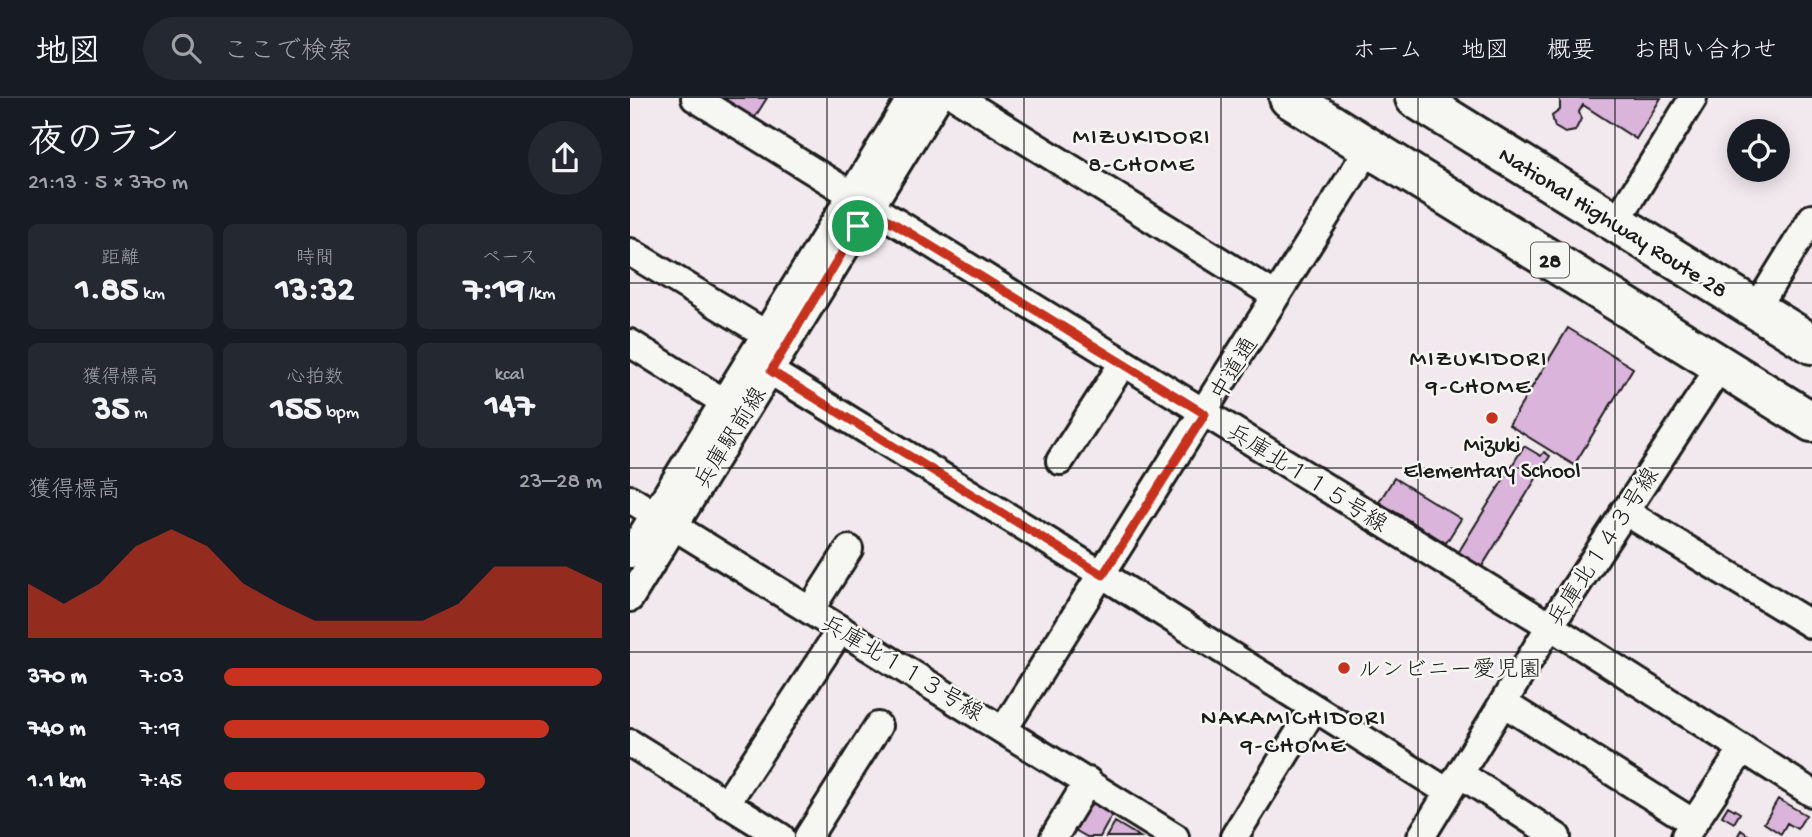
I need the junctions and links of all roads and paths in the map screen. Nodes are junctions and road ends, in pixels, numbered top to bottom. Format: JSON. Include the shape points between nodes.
{"nodes":[{"id":1,"x":695,"y":98,"type":"edge"},
{"id":2,"x":911,"y":98,"type":"edge"},
{"id":3,"x":938,"y":98,"type":"edge"},
{"id":4,"x":958,"y":98,"type":"edge"},
{"id":5,"x":1289,"y":98,"type":"edge"},
{"id":6,"x":1415,"y":98,"type":"edge"},
{"id":7,"x":1693,"y":98,"type":"edge"},
{"id":8,"x":1370,"y":148,"type":"junction"},
{"id":9,"x":860,"y":202,"type":"junction"},
{"id":10,"x":1812,"y":218,"type":"edge"},
{"id":11,"x":1616,"y":222,"type":"junction"},
{"id":12,"x":630,"y":252,"type":"edge"},
{"id":13,"x":1276,"y":296,"type":"junction"},
{"id":14,"x":1756,"y":309,"type":"junction"},
{"id":15,"x":764,"y":333,"type":"junction"},
{"id":16,"x":630,"y":343,"type":"edge"},
{"id":17,"x":1812,"y":344,"type":"edge"},
{"id":18,"x":1123,"y":363,"type":"junction"},
{"id":19,"x":1721,"y":365,"type":"junction"},
{"id":20,"x":771,"y":371,"type":"junction"},
{"id":21,"x":724,"y":402,"type":"junction"},
{"id":22,"x":1205,"y":414,"type":"junction"},
{"id":23,"x":1812,"y":422,"type":"edge"},
{"id":24,"x":1060,"y":461,"type":"dead end"},
{"id":25,"x":630,"y":499,"type":"edge"},
{"id":26,"x":1624,"y":511,"type":"junction"},
{"id":27,"x":665,"y":521,"type":"junction"},
{"id":28,"x":849,"y":549,"type":"dead end"},
{"id":29,"x":630,"y":554,"type":"edge"},
{"id":30,"x":1103,"y":575,"type":"junction"},
{"id":31,"x":630,"y":598,"type":"edge"},
{"id":32,"x":810,"y":610,"type":"junction"},
{"id":33,"x":1812,"y":625,"type":"edge"},
{"id":34,"x":1550,"y":626,"type":"junction"},
{"id":35,"x":841,"y":629,"type":"junction"},
{"id":36,"x":1503,"y":703,"type":"junction"},
{"id":37,"x":1314,"y":708,"type":"junction"},
{"id":38,"x":878,"y":726,"type":"dead end"},
{"id":39,"x":1004,"y":729,"type":"junction"},
{"id":40,"x":630,"y":743,"type":"edge"},
{"id":41,"x":1742,"y":750,"type":"junction"},
{"id":42,"x":1088,"y":781,"type":"junction"},
{"id":43,"x":1454,"y":783,"type":"junction"},
{"id":44,"x":1812,"y":793,"type":"edge"},
{"id":45,"x":726,"y":804,"type":"junction"},
{"id":46,"x":1689,"y":830,"type":"edge"},
{"id":47,"x":781,"y":837,"type":"edge"},
{"id":48,"x":808,"y":837,"type":"edge"},
{"id":49,"x":1054,"y":837,"type":"edge"},
{"id":50,"x":1175,"y":837,"type":"edge"},
{"id":51,"x":1234,"y":837,"type":"edge"},
{"id":52,"x":1421,"y":837,"type":"edge"},
{"id":53,"x":1557,"y":837,"type":"edge"}],
"edges":[{"from":1,"to":9,"type":"street","name":"兵庫北１１５号線"},
{"from":2,"to":9,"type":"street","name":"兵庫駅前線"},
{"from":3,"to":9,"type":"street","name":"兵庫駅前線"},
{"from":4,"to":13,"type":"street"},
{"from":5,"to":8,"type":"highway","number":"28"},
{"from":6,"to":11,"type":"highway","name":"National Highway Route 28"},
{"from":7,"to":11,"type":"street"},
{"from":8,"to":13,"type":"street","name":"中道通"},
{"from":8,"to":19,"type":"highway","number":"28"},
{"from":9,"to":15,"type":"street","name":"兵庫駅前線"},
{"from":9,"to":18,"type":"street","name":"兵庫北１１５号線"},
{"from":9,"to":20,"type":"street","name":"兵庫駅前線"},
{"from":10,"to":14,"type":"street"},
{"from":11,"to":14,"type":"highway","name":"National Highway Route 28"},
{"from":12,"to":15,"type":"street"},
{"from":13,"to":22,"type":"street","name":"中道通"},
{"from":14,"to":17,"type":"highway","name":"National Highway Route 28"},
{"from":15,"to":21,"type":"street","name":"兵庫駅前線"},
{"from":16,"to":21,"type":"street"},
{"from":18,"to":22,"type":"street","name":"兵庫北１１５号線"},
{"from":18,"to":24,"type":"street"},
{"from":19,"to":23,"type":"highway","number":"28"},
{"from":19,"to":26,"type":"street","name":"兵庫北１４３号線"},
{"from":20,"to":27,"type":"street","name":"兵庫駅前線"},
{"from":20,"to":30,"type":"street"},
{"from":21,"to":27,"type":"street","name":"兵庫駅前線"},
{"from":22,"to":30,"type":"street","name":"中道通"},
{"from":22,"to":34,"type":"street","name":"兵庫北１１５号線"},
{"from":25,"to":27,"type":"street","name":"兵庫北１１３号線"},
{"from":26,"to":33,"type":"street"},
{"from":26,"to":34,"type":"street","name":"兵庫北１４３号線"},
{"from":27,"to":29,"type":"street","name":"兵庫駅前線"},
{"from":27,"to":31,"type":"street","name":"兵庫駅前線"},
{"from":27,"to":32,"type":"street","name":"兵庫北１１３号線"},
{"from":28,"to":32,"type":"street"},
{"from":30,"to":37,"type":"street"},
{"from":30,"to":39,"type":"street","name":"中道通"},
{"from":32,"to":35,"type":"street","name":"兵庫北１１３号線"},
{"from":34,"to":36,"type":"street","name":"兵庫北１４３号線"},
{"from":34,"to":41,"type":"street","name":"兵庫北１１５号線"},
{"from":35,"to":39,"type":"street","name":"兵庫北１１３号線"},
{"from":35,"to":45,"type":"street"},
{"from":36,"to":43,"type":"street","name":"兵庫北１４３号線"},
{"from":36,"to":46,"type":"street"},
{"from":37,"to":43,"type":"street"},
{"from":37,"to":51,"type":"street"},
{"from":38,"to":48,"type":"street"},
{"from":39,"to":42,"type":"street","name":"兵庫北１１３号線"},
{"from":40,"to":45,"type":"street"},
{"from":41,"to":44,"type":"street","name":"兵庫北１１５号線"},
{"from":41,"to":46,"type":"street"},
{"from":42,"to":49,"type":"street"},
{"from":42,"to":50,"type":"street","name":"兵庫北１１３号線"},
{"from":43,"to":52,"type":"street","name":"兵庫北１４３号線"},
{"from":43,"to":53,"type":"street"},
{"from":45,"to":47,"type":"street"}]}
